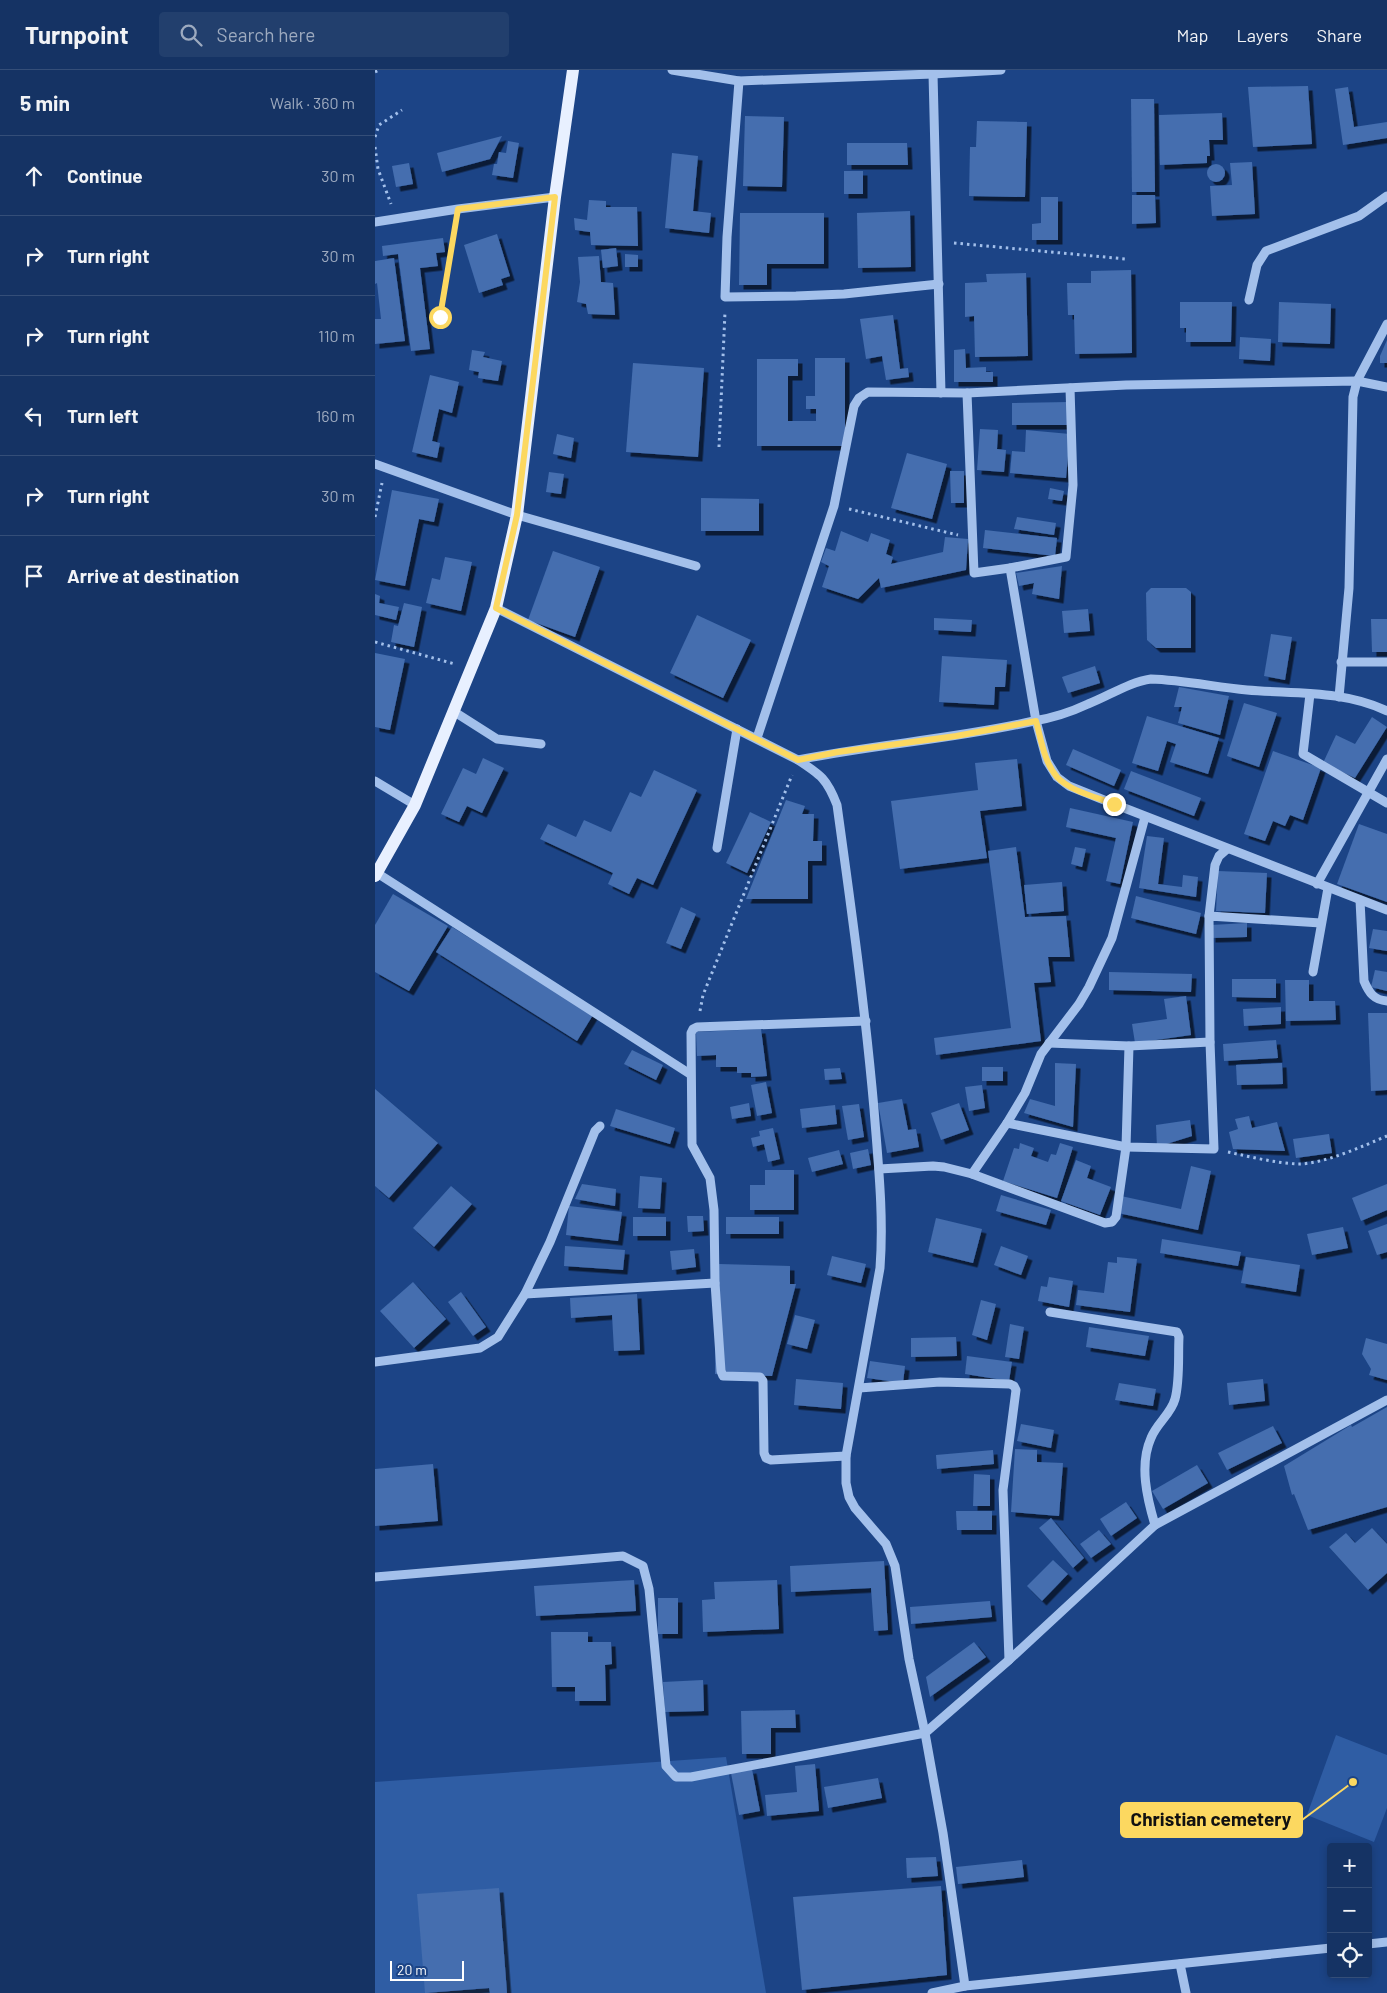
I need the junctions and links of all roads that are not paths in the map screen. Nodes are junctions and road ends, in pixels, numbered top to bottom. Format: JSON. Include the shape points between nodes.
{"nodes":[{"id":1,"x":573,"y":70,"type":"edge"},
{"id":2,"x":672,"y":70,"type":"edge"},
{"id":3,"x":1001,"y":70,"type":"edge"},
{"id":4,"x":933,"y":74,"type":"junction"},
{"id":5,"x":739,"y":81,"type":"junction"},
{"id":6,"x":1387,"y":196,"type":"edge"},
{"id":7,"x":555,"y":197,"type":"junction"},
{"id":8,"x":375,"y":222,"type":"edge"},
{"id":9,"x":939,"y":284,"type":"junction"},
{"id":10,"x":1249,"y":300,"type":"dead end"},
{"id":11,"x":1387,"y":324,"type":"edge"},
{"id":12,"x":1357,"y":381,"type":"junction"},
{"id":13,"x":1387,"y":387,"type":"edge"},
{"id":14,"x":1070,"y":388,"type":"junction"},
{"id":15,"x":941,"y":393,"type":"junction"},
{"id":16,"x":967,"y":393,"type":"junction"},
{"id":17,"x":375,"y":464,"type":"edge"},
{"id":18,"x":517,"y":515,"type":"junction"},
{"id":19,"x":696,"y":566,"type":"dead end"},
{"id":20,"x":1010,"y":568,"type":"junction"},
{"id":21,"x":496,"y":608,"type":"junction"},
{"id":22,"x":1341,"y":662,"type":"junction"},
{"id":23,"x":1387,"y":662,"type":"edge"},
{"id":24,"x":1310,"y":694,"type":"junction"},
{"id":25,"x":1339,"y":697,"type":"junction"},
{"id":26,"x":453,"y":711,"type":"junction"},
{"id":27,"x":1387,"y":711,"type":"edge"},
{"id":28,"x":1036,"y":721,"type":"junction"},
{"id":29,"x":737,"y":729,"type":"junction"},
{"id":30,"x":757,"y":738,"type":"junction"},
{"id":31,"x":541,"y":744,"type":"dead end"},
{"id":32,"x":1387,"y":758,"type":"edge"},
{"id":33,"x":798,"y":760,"type":"junction"},
{"id":34,"x":375,"y":780,"type":"edge"},
{"id":35,"x":1367,"y":793,"type":"junction"},
{"id":36,"x":1387,"y":803,"type":"edge"},
{"id":37,"x":415,"y":805,"type":"junction"},
{"id":38,"x":1145,"y":816,"type":"junction"},
{"id":39,"x":717,"y":848,"type":"dead end"},
{"id":40,"x":1227,"y":849,"type":"junction"},
{"id":41,"x":376,"y":874,"type":"edge"},
{"id":42,"x":1317,"y":884,"type":"junction"},
{"id":43,"x":1328,"y":888,"type":"junction"},
{"id":44,"x":1360,"y":900,"type":"junction"},
{"id":45,"x":1387,"y":910,"type":"edge"},
{"id":46,"x":1209,"y":916,"type":"junction"},
{"id":47,"x":1321,"y":923,"type":"junction"},
{"id":48,"x":1313,"y":972,"type":"dead end"},
{"id":49,"x":1387,"y":1001,"type":"edge"},
{"id":50,"x":866,"y":1021,"type":"junction"},
{"id":51,"x":1210,"y":1042,"type":"junction"},
{"id":52,"x":1049,"y":1043,"type":"junction"},
{"id":53,"x":1129,"y":1046,"type":"junction"},
{"id":54,"x":690,"y":1074,"type":"junction"},
{"id":55,"x":1007,"y":1123,"type":"junction"},
{"id":56,"x":600,"y":1126,"type":"dead end"},
{"id":57,"x":1126,"y":1148,"type":"junction"},
{"id":58,"x":879,"y":1169,"type":"junction"},
{"id":59,"x":971,"y":1174,"type":"junction"},
{"id":60,"x":715,"y":1283,"type":"junction"},
{"id":61,"x":525,"y":1294,"type":"junction"},
{"id":62,"x":1050,"y":1312,"type":"dead end"},
{"id":63,"x":375,"y":1362,"type":"edge"},
{"id":64,"x":859,"y":1388,"type":"junction"},
{"id":65,"x":1387,"y":1400,"type":"edge"},
{"id":66,"x":846,"y":1456,"type":"junction"},
{"id":67,"x":1155,"y":1525,"type":"junction"},
{"id":68,"x":375,"y":1576,"type":"edge"},
{"id":69,"x":1009,"y":1660,"type":"junction"},
{"id":70,"x":925,"y":1733,"type":"junction"},
{"id":71,"x":1387,"y":1942,"type":"edge"},
{"id":72,"x":1372,"y":1944,"type":"edge"},
{"id":73,"x":1327,"y":1948,"type":"edge"},
{"id":74,"x":1180,"y":1964,"type":"junction"},
{"id":75,"x":965,"y":1986,"type":"junction"},
{"id":76,"x":932,"y":1993,"type":"edge"},
{"id":77,"x":1187,"y":1993,"type":"edge"}],
"edges":[{"from":1,"to":7,"type":"main road"},
{"from":2,"to":5,"type":"street"},
{"from":3,"to":4,"type":"street"},
{"from":4,"to":5,"type":"street"},
{"from":4,"to":9,"type":"street"},
{"from":5,"to":9,"type":"street","via":[[725,297],[825,295]]},
{"from":6,"to":10,"type":"street","via":[[1359,216],[1266,251],[1257,265]]},
{"from":7,"to":8,"type":"street"},
{"from":7,"to":18,"type":"main road"},
{"from":9,"to":15,"type":"street"},
{"from":11,"to":12,"type":"street"},
{"from":12,"to":13,"type":"street"},
{"from":12,"to":14,"type":"street"},
{"from":12,"to":22,"type":"street","via":[[1353,397],[1349,588]]},
{"from":14,"to":16,"type":"street"},
{"from":14,"to":20,"type":"street","via":[[1073,485],[1066,557]]},
{"from":15,"to":16,"type":"street"},
{"from":15,"to":30,"type":"street","via":[[868,392],[854,406],[834,506]]},
{"from":16,"to":20,"type":"street","via":[[974,573]]},
{"from":17,"to":18,"type":"street"},
{"from":18,"to":19,"type":"street"},
{"from":18,"to":21,"type":"main road"},
{"from":20,"to":28,"type":"street"},
{"from":21,"to":26,"type":"main road"},
{"from":21,"to":29,"type":"street"},
{"from":22,"to":23,"type":"street"},
{"from":22,"to":25,"type":"street"},
{"from":24,"to":25,"type":"street"},
{"from":24,"to":28,"type":"street","via":[[1151,679],[1138,681],[1085,706]]},
{"from":24,"to":35,"type":"street","via":[[1303,754]]},
{"from":25,"to":27,"type":"street","via":[[1371,703]]},
{"from":26,"to":31,"type":"street","via":[[497,739]]},
{"from":26,"to":37,"type":"main road"},
{"from":28,"to":33,"type":"street"},
{"from":28,"to":38,"type":"street","via":[[1047,761],[1057,777],[1069,786]]},
{"from":29,"to":30,"type":"street"},
{"from":29,"to":39,"type":"street"},
{"from":30,"to":33,"type":"street"},
{"from":32,"to":35,"type":"street"},
{"from":33,"to":50,"type":"street","via":[[820,774],[830,786],[837,805]]},
{"from":34,"to":37,"type":"street"},
{"from":35,"to":36,"type":"street"},
{"from":35,"to":42,"type":"street"},
{"from":37,"to":41,"type":"main road"},
{"from":38,"to":40,"type":"street"},
{"from":38,"to":52,"type":"street","via":[[1112,938],[1079,1004]]},
{"from":40,"to":42,"type":"street"},
{"from":40,"to":46,"type":"street","via":[[1215,865]]},
{"from":41,"to":54,"type":"street"},
{"from":42,"to":43,"type":"street"},
{"from":43,"to":44,"type":"street"},
{"from":43,"to":47,"type":"street"},
{"from":44,"to":45,"type":"street"},
{"from":44,"to":49,"type":"street","via":[[1364,981],[1369,993]]},
{"from":46,"to":47,"type":"street"},
{"from":46,"to":51,"type":"street"},
{"from":47,"to":48,"type":"street"},
{"from":50,"to":54,"type":"street","via":[[697,1027],[693,1029]]},
{"from":50,"to":58,"type":"street"},
{"from":51,"to":53,"type":"street"},
{"from":51,"to":57,"type":"street","via":[[1213,1149]]},
{"from":52,"to":53,"type":"street"},
{"from":52,"to":55,"type":"street"},
{"from":53,"to":57,"type":"street"},
{"from":54,"to":60,"type":"street","via":[[691,1145],[710,1178],[714,1210]]},
{"from":55,"to":57,"type":"street"},
{"from":55,"to":59,"type":"street"},
{"from":56,"to":61,"type":"street","via":[[595,1131]]},
{"from":57,"to":59,"type":"street","via":[[1116,1217],[1112,1222],[1105,1223]]},
{"from":58,"to":59,"type":"street","via":[[933,1166]]},
{"from":58,"to":64,"type":"street","via":[[880,1268]]},
{"from":60,"to":61,"type":"street"},
{"from":60,"to":66,"type":"street","via":[[721,1371],[723,1376],[760,1377],[763,1381],[766,1458]]},
{"from":61,"to":63,"type":"street","via":[[498,1337],[480,1348]]},
{"from":62,"to":67,"type":"street","via":[[1177,1332],[1175,1398],[1172,1408],[1151,1437],[1146,1458],[1147,1493]]},
{"from":64,"to":66,"type":"street"},
{"from":64,"to":69,"type":"street","via":[[941,1382],[1014,1386],[1003,1490]]},
{"from":65,"to":67,"type":"street"},
{"from":66,"to":70,"type":"street","via":[[849,1497],[886,1544],[895,1566],[909,1659]]},
{"from":67,"to":69,"type":"street"},
{"from":68,"to":70,"type":"street","via":[[623,1556],[643,1566],[649,1589],[666,1766],[676,1777],[691,1777]]},
{"from":69,"to":70,"type":"street"},
{"from":70,"to":75,"type":"street"},
{"from":71,"to":72,"type":"street"},
{"from":73,"to":74,"type":"street"},
{"from":74,"to":75,"type":"street"},
{"from":74,"to":77,"type":"street"},
{"from":75,"to":76,"type":"street"}]}
